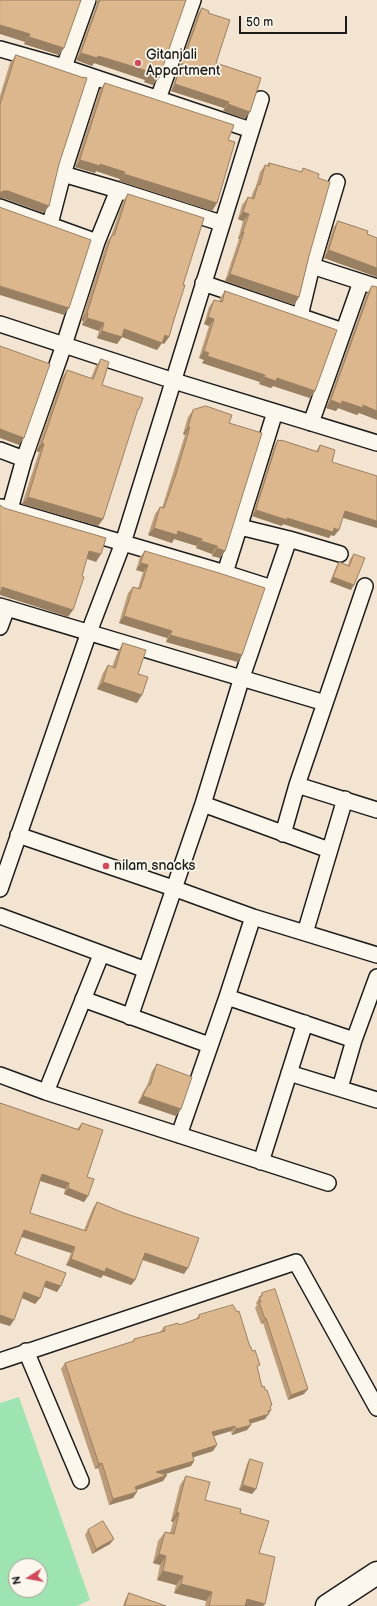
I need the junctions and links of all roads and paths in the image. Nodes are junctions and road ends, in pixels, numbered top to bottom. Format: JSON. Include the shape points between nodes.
{"nodes":[{"id":1,"x":88,"y":0,"type":"edge"},
{"id":2,"x":192,"y":0,"type":"edge"},
{"id":3,"x":0,"y":49,"type":"edge"},
{"id":4,"x":64,"y":67,"type":"junction"},
{"id":5,"x":94,"y":78,"type":"junction"},
{"id":6,"x":158,"y":99,"type":"junction"},
{"id":7,"x":261,"y":99,"type":"dead end"},
{"id":8,"x":251,"y":130,"type":"junction"},
{"id":9,"x":63,"y":174,"type":"junction"},
{"id":10,"x":337,"y":182,"type":"dead end"},
{"id":11,"x":118,"y":190,"type":"junction"},
{"id":12,"x":0,"y":207,"type":"edge"},
{"id":13,"x":221,"y":223,"type":"junction"},
{"id":14,"x":50,"y":224,"type":"junction"},
{"id":15,"x":97,"y":242,"type":"junction"},
{"id":16,"x":312,"y":266,"type":"junction"},
{"id":17,"x":361,"y":282,"type":"junction"},
{"id":18,"x":203,"y":283,"type":"junction"},
{"id":19,"x":377,"y":287,"type":"edge"},
{"id":20,"x":300,"y":316,"type":"junction"},
{"id":21,"x":0,"y":324,"type":"edge"},
{"id":22,"x":343,"y":331,"type":"junction"},
{"id":23,"x":64,"y":345,"type":"junction"},
{"id":24,"x":174,"y":381,"type":"junction"},
{"id":25,"x":275,"y":412,"type":"junction"},
{"id":26,"x":311,"y":423,"type":"junction"},
{"id":27,"x":377,"y":443,"type":"edge"},
{"id":28,"x":0,"y":450,"type":"edge"},
{"id":29,"x":24,"y":459,"type":"junction"},
{"id":30,"x":5,"y":508,"type":"edge"},
{"id":31,"x":240,"y":527,"type":"junction"},
{"id":32,"x":289,"y":539,"type":"junction"},
{"id":33,"x":123,"y":543,"type":"junction"},
{"id":34,"x":340,"y":554,"type":"dead end"},
{"id":35,"x":225,"y":573,"type":"junction"},
{"id":36,"x":365,"y":586,"type":"dead end"},
{"id":37,"x":272,"y":588,"type":"junction"},
{"id":38,"x":3,"y":607,"type":"edge"},
{"id":39,"x":0,"y":628,"type":"edge"},
{"id":40,"x":89,"y":632,"type":"junction"},
{"id":41,"x":242,"y":677,"type":"junction"},
{"id":42,"x":325,"y":703,"type":"junction"},
{"id":43,"x":298,"y":785,"type":"junction"},
{"id":44,"x":345,"y":799,"type":"junction"},
{"id":45,"x":202,"y":804,"type":"junction"},
{"id":46,"x":377,"y":810,"type":"edge"},
{"id":47,"x":282,"y":834,"type":"junction"},
{"id":48,"x":18,"y":835,"type":"junction"},
{"id":49,"x":329,"y":850,"type":"junction"},
{"id":50,"x":174,"y":888,"type":"junction"},
{"id":51,"x":0,"y":889,"type":"edge"},
{"id":52,"x":0,"y":916,"type":"edge"},
{"id":53,"x":253,"y":917,"type":"junction"},
{"id":54,"x":305,"y":933,"type":"junction"},
{"id":55,"x":101,"y":955,"type":"junction"},
{"id":56,"x":377,"y":955,"type":"edge"},
{"id":57,"x":146,"y":970,"type":"junction"},
{"id":58,"x":377,"y":977,"type":"edge"},
{"id":59,"x":227,"y":997,"type":"junction"},
{"id":60,"x":83,"y":999,"type":"junction"},
{"id":61,"x":130,"y":1017,"type":"junction"},
{"id":62,"x":305,"y":1023,"type":"junction"},
{"id":63,"x":354,"y":1040,"type":"junction"},
{"id":64,"x":209,"y":1045,"type":"junction"},
{"id":65,"x":289,"y":1073,"type":"junction"},
{"id":66,"x":0,"y":1075,"type":"edge"},
{"id":67,"x":340,"y":1088,"type":"junction"},
{"id":68,"x":46,"y":1092,"type":"junction"},
{"id":69,"x":377,"y":1100,"type":"edge"},
{"id":70,"x":178,"y":1135,"type":"junction"},
{"id":71,"x":261,"y":1162,"type":"junction"},
{"id":72,"x":328,"y":1183,"type":"dead end"},
{"id":73,"x":26,"y":1351,"type":"junction"},
{"id":74,"x":0,"y":1361,"type":"edge"},
{"id":75,"x":377,"y":1408,"type":"edge"},
{"id":76,"x":81,"y":1481,"type":"dead end"},
{"id":77,"x":377,"y":1573,"type":"edge"},
{"id":78,"x":327,"y":1606,"type":"edge"}],
"edges":[{"from":1,"to":4,"type":"street"},
{"from":2,"to":6,"type":"street"},
{"from":3,"to":4,"type":"street"},
{"from":4,"to":5,"type":"street"},
{"from":5,"to":6,"type":"street"},
{"from":5,"to":9,"type":"street"},
{"from":6,"to":8,"type":"street"},
{"from":7,"to":8,"type":"street"},
{"from":8,"to":13,"type":"street"},
{"from":9,"to":11,"type":"street"},
{"from":9,"to":14,"type":"street"},
{"from":10,"to":16,"type":"street"},
{"from":11,"to":13,"type":"street"},
{"from":11,"to":15,"type":"street"},
{"from":12,"to":14,"type":"street"},
{"from":13,"to":18,"type":"street"},
{"from":14,"to":15,"type":"street"},
{"from":15,"to":23,"type":"street"},
{"from":16,"to":17,"type":"street"},
{"from":16,"to":20,"type":"street"},
{"from":17,"to":19,"type":"street"},
{"from":17,"to":22,"type":"street"},
{"from":18,"to":20,"type":"street"},
{"from":18,"to":24,"type":"street"},
{"from":20,"to":22,"type":"street"},
{"from":21,"to":23,"type":"street"},
{"from":22,"to":26,"type":"street"},
{"from":23,"to":24,"type":"street"},
{"from":23,"to":29,"type":"street"},
{"from":24,"to":25,"type":"street"},
{"from":24,"to":33,"type":"street"},
{"from":25,"to":26,"type":"street"},
{"from":25,"to":31,"type":"street"},
{"from":26,"to":27,"type":"street"},
{"from":28,"to":29,"type":"street"},
{"from":29,"to":30,"type":"street"},
{"from":30,"to":33,"type":"street"},
{"from":31,"to":32,"type":"street"},
{"from":31,"to":35,"type":"street"},
{"from":32,"to":34,"type":"street"},
{"from":32,"to":37,"type":"street"},
{"from":33,"to":35,"type":"street"},
{"from":33,"to":40,"type":"street"},
{"from":35,"to":37,"type":"street"},
{"from":36,"to":42,"type":"street"},
{"from":37,"to":41,"type":"street"},
{"from":38,"to":39,"type":"street"},
{"from":38,"to":40,"type":"street"},
{"from":40,"to":41,"type":"street"},
{"from":40,"to":48,"type":"street"},
{"from":41,"to":42,"type":"street"},
{"from":41,"to":45,"type":"street"},
{"from":42,"to":43,"type":"street"},
{"from":43,"to":44,"type":"street"},
{"from":43,"to":47,"type":"street"},
{"from":44,"to":46,"type":"street"},
{"from":44,"to":49,"type":"street"},
{"from":45,"to":47,"type":"street"},
{"from":45,"to":50,"type":"street"},
{"from":47,"to":49,"type":"street"},
{"from":48,"to":50,"type":"street"},
{"from":48,"to":51,"type":"street"},
{"from":49,"to":54,"type":"street"},
{"from":50,"to":53,"type":"street"},
{"from":50,"to":57,"type":"street"},
{"from":52,"to":55,"type":"street"},
{"from":53,"to":54,"type":"street"},
{"from":53,"to":59,"type":"street"},
{"from":54,"to":56,"type":"street"},
{"from":55,"to":57,"type":"street"},
{"from":55,"to":60,"type":"street"},
{"from":57,"to":61,"type":"street"},
{"from":58,"to":63,"type":"street"},
{"from":59,"to":62,"type":"street"},
{"from":59,"to":64,"type":"street"},
{"from":60,"to":61,"type":"street"},
{"from":60,"to":68,"type":"street"},
{"from":61,"to":64,"type":"street"},
{"from":62,"to":63,"type":"street"},
{"from":62,"to":65,"type":"street"},
{"from":63,"to":67,"type":"street"},
{"from":64,"to":70,"type":"street"},
{"from":65,"to":67,"type":"street"},
{"from":65,"to":71,"type":"street"},
{"from":66,"to":68,"type":"street"},
{"from":67,"to":69,"type":"street"},
{"from":68,"to":70,"type":"street"},
{"from":70,"to":71,"type":"street"},
{"from":71,"to":72,"type":"street"},
{"from":73,"to":74,"type":"street"},
{"from":73,"to":75,"type":"street","via":[[296,1262]]},
{"from":73,"to":76,"type":"street"},
{"from":77,"to":78,"type":"street"}]}
